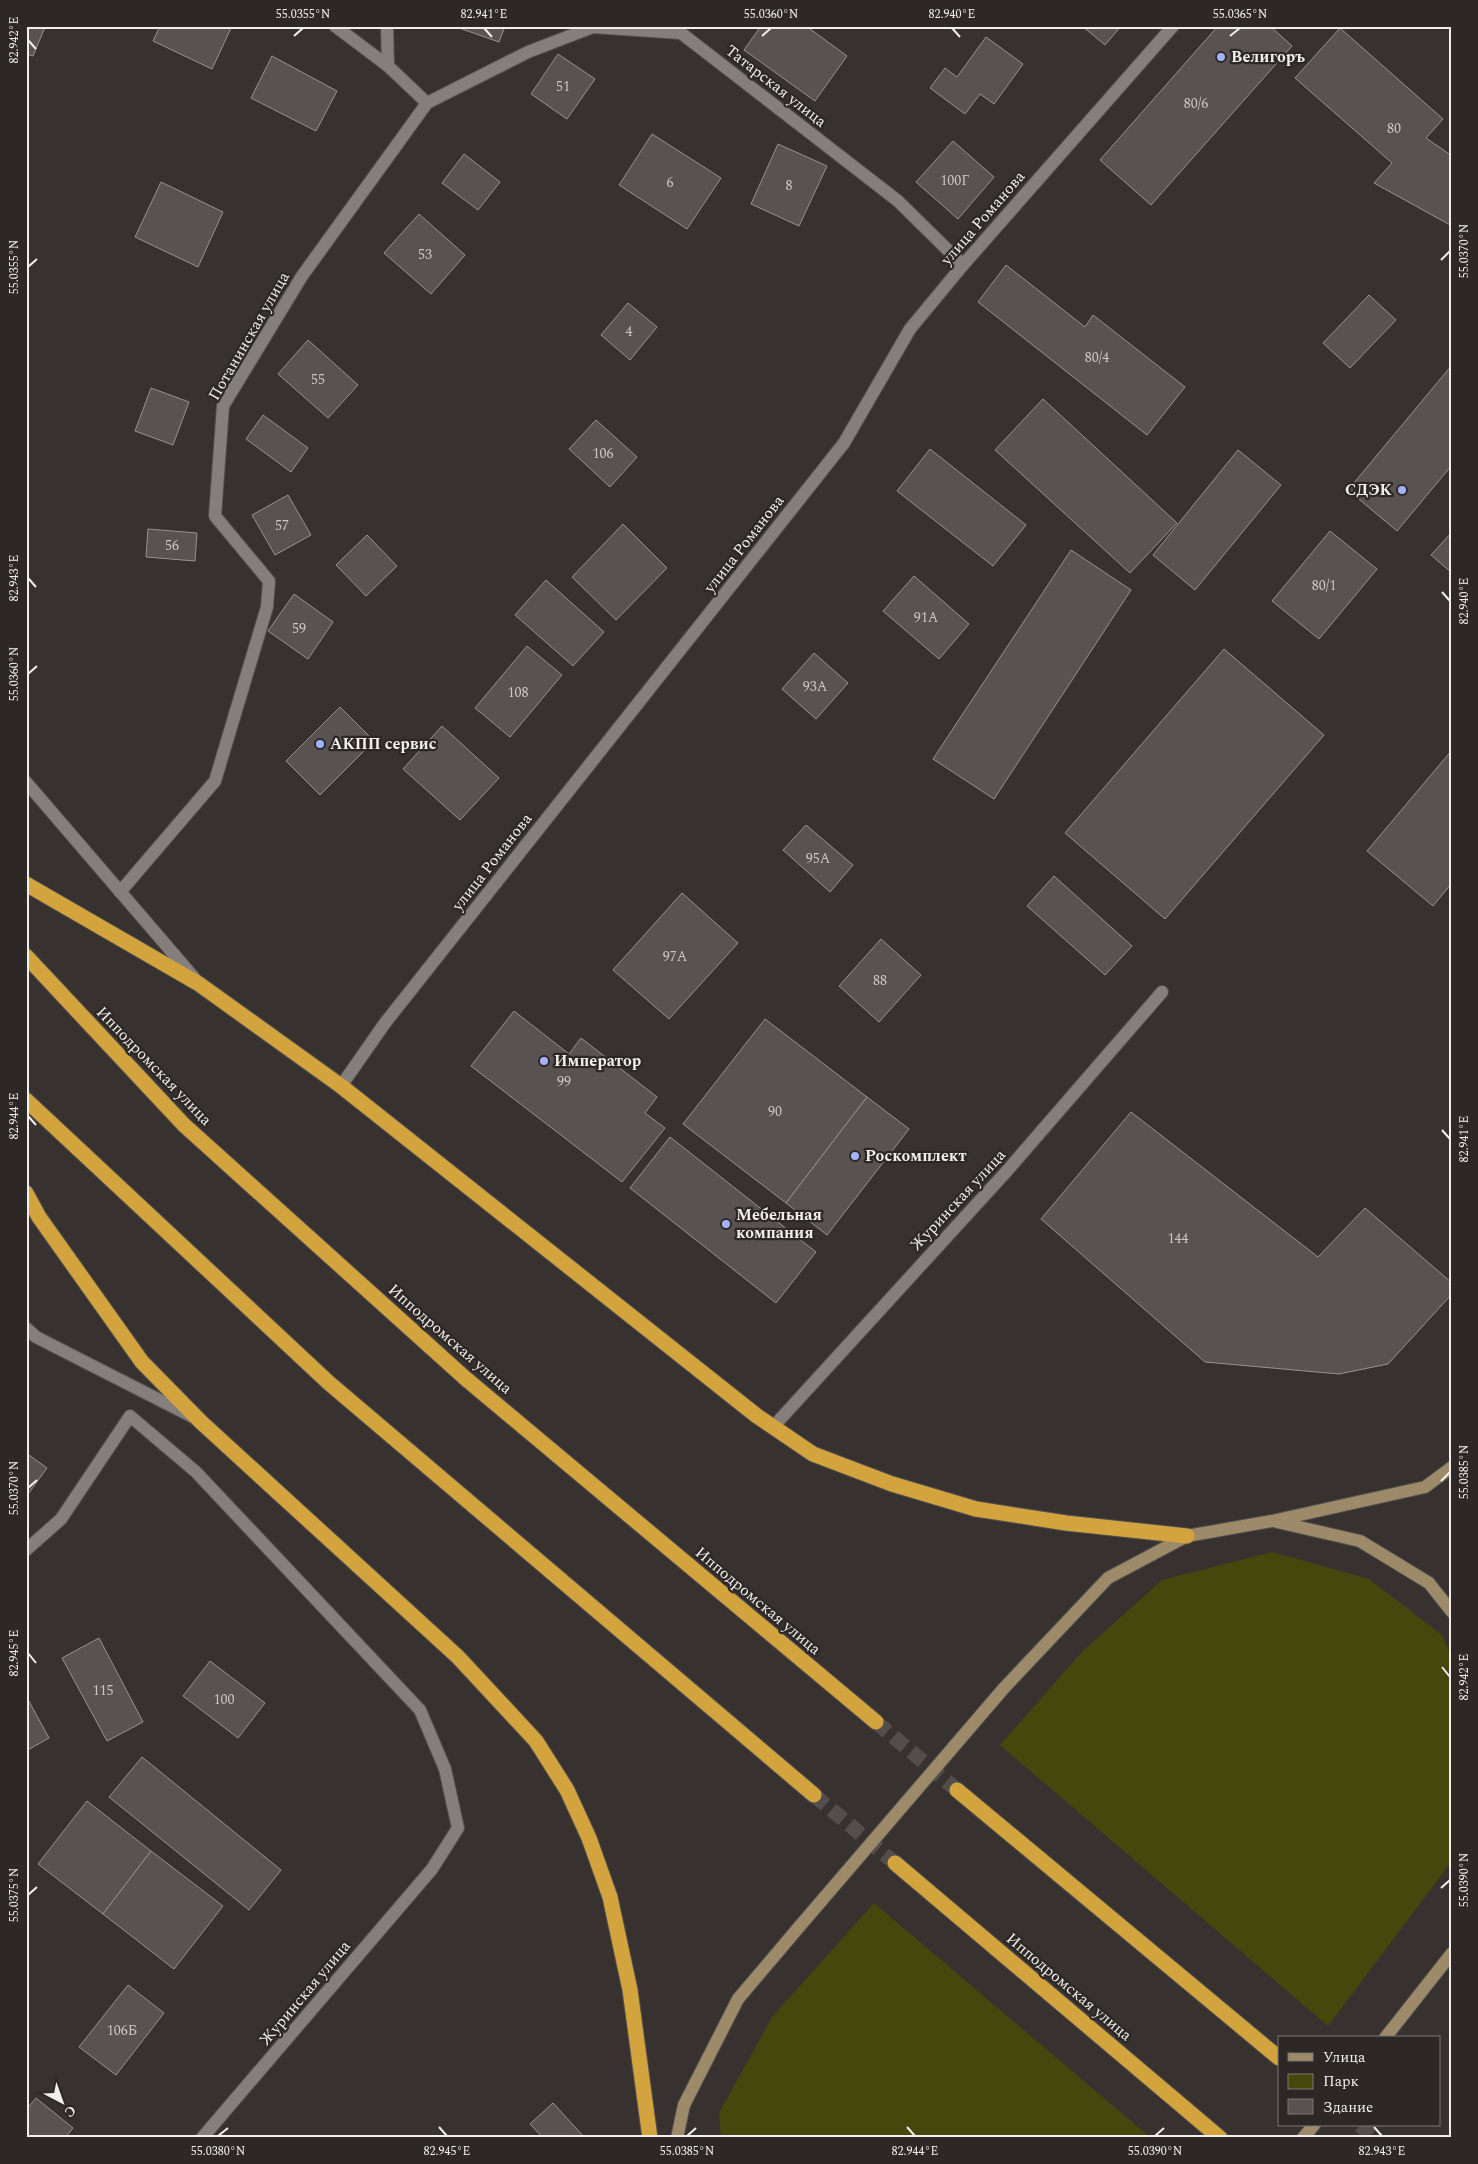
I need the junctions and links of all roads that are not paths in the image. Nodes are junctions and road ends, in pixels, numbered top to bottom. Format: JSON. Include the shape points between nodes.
{"nodes":[{"id":1,"x":334,"y":26,"type":"edge"},
{"id":2,"x":387,"y":26,"type":"edge"},
{"id":3,"x":1174,"y":26,"type":"edge"},
{"id":4,"x":388,"y":66,"type":"junction"},
{"id":5,"x":427,"y":103,"type":"junction"},
{"id":6,"x":963,"y":265,"type":"junction"},
{"id":7,"x":26,"y":782,"type":"edge"},
{"id":8,"x":26,"y":884,"type":"edge"},
{"id":9,"x":120,"y":892,"type":"junction"},
{"id":10,"x":26,"y":956,"type":"edge"},
{"id":11,"x":199,"y":984,"type":"junction"},
{"id":12,"x":1162,"y":992,"type":"dead end"},
{"id":13,"x":341,"y":1086,"type":"junction"},
{"id":14,"x":26,"y":1100,"type":"edge"},
{"id":15,"x":26,"y":1193,"type":"edge"},
{"id":16,"x":26,"y":1328,"type":"edge"},
{"id":17,"x":202,"y":1422,"type":"junction"},
{"id":18,"x":773,"y":1427,"type":"junction"},
{"id":19,"x":1452,"y":1467,"type":"edge"},
{"id":20,"x":1272,"y":1522,"type":"junction"},
{"id":21,"x":1187,"y":1536,"type":"junction"},
{"id":22,"x":26,"y":1550,"type":"edge"},
{"id":23,"x":1452,"y":1612,"type":"edge"},
{"id":24,"x":876,"y":1722,"type":"tunnel mouth"},
{"id":25,"x":957,"y":1790,"type":"tunnel mouth"},
{"id":26,"x":814,"y":1795,"type":"tunnel mouth"},
{"id":27,"x":895,"y":1863,"type":"tunnel mouth"},
{"id":28,"x":1452,"y":1953,"type":"edge"},
{"id":29,"x":1387,"y":2036,"type":"edge"},
{"id":30,"x":1278,"y":2057,"type":"edge"},
{"id":31,"x":1313,"y":2126,"type":"edge"},
{"id":32,"x":202,"y":2138,"type":"edge"},
{"id":33,"x":650,"y":2138,"type":"edge"},
{"id":34,"x":677,"y":2138,"type":"edge"},
{"id":35,"x":1220,"y":2138,"type":"edge"},
{"id":36,"x":1303,"y":2138,"type":"edge"}],
"edges":[{"from":1,"to":4,"type":"street"},
{"from":2,"to":4,"type":"street"},
{"from":3,"to":6,"type":"street","name":"улица Романова"},
{"from":4,"to":5,"type":"street"},
{"from":5,"to":6,"type":"street","name":"Татарская улица","via":[[528,52],[593,27],[680,33],[898,201]]},
{"from":5,"to":9,"type":"street","name":"Потанинская улица","via":[[302,276],[223,406],[215,516],[269,581],[267,607],[215,781]]},
{"from":6,"to":13,"type":"street","name":"улица Романова","via":[[910,329],[844,443],[385,1023]]},
{"from":7,"to":9,"type":"street"},
{"from":8,"to":11,"type":"highway"},
{"from":9,"to":11,"type":"street"},
{"from":10,"to":24,"type":"highway","name":"Ипподромская улица","via":[[184,1125],[465,1378]]},
{"from":11,"to":13,"type":"highway"},
{"from":12,"to":18,"type":"street","name":"Журинская улица","via":[[1006,1172]]},
{"from":13,"to":18,"type":"highway"},
{"from":14,"to":26,"type":"highway","via":[[329,1383]]},
{"from":15,"to":17,"type":"highway","via":[[39,1217],[142,1362]]},
{"from":16,"to":17,"type":"street","via":[[36,1337]]},
{"from":17,"to":33,"type":"highway","via":[[458,1657],[505,1705],[541,1749],[567,1790],[589,1838],[610,1897],[630,1990]]},
{"from":18,"to":21,"type":"highway","via":[[813,1454],[892,1484],[976,1509]]},
{"from":19,"to":20,"type":"main road","via":[[1425,1487]]},
{"from":20,"to":21,"type":"main road"},
{"from":20,"to":23,"type":"main road","via":[[1360,1542],[1429,1582]]},
{"from":21,"to":34,"type":"main road","bridge":true,"via":[[1108,1578],[1004,1688],[738,1999],[684,2105]]},
{"from":22,"to":32,"type":"street","name":"Журинская улица","via":[[61,1519],[130,1416],[196,1472],[420,1710],[445,1769],[458,1828],[432,1869]]},
{"from":25,"to":30,"type":"highway"},
{"from":27,"to":35,"type":"highway","name":"Ипподромская улица"},
{"from":28,"to":29,"type":"main road"},
{"from":31,"to":36,"type":"main road"}]}
